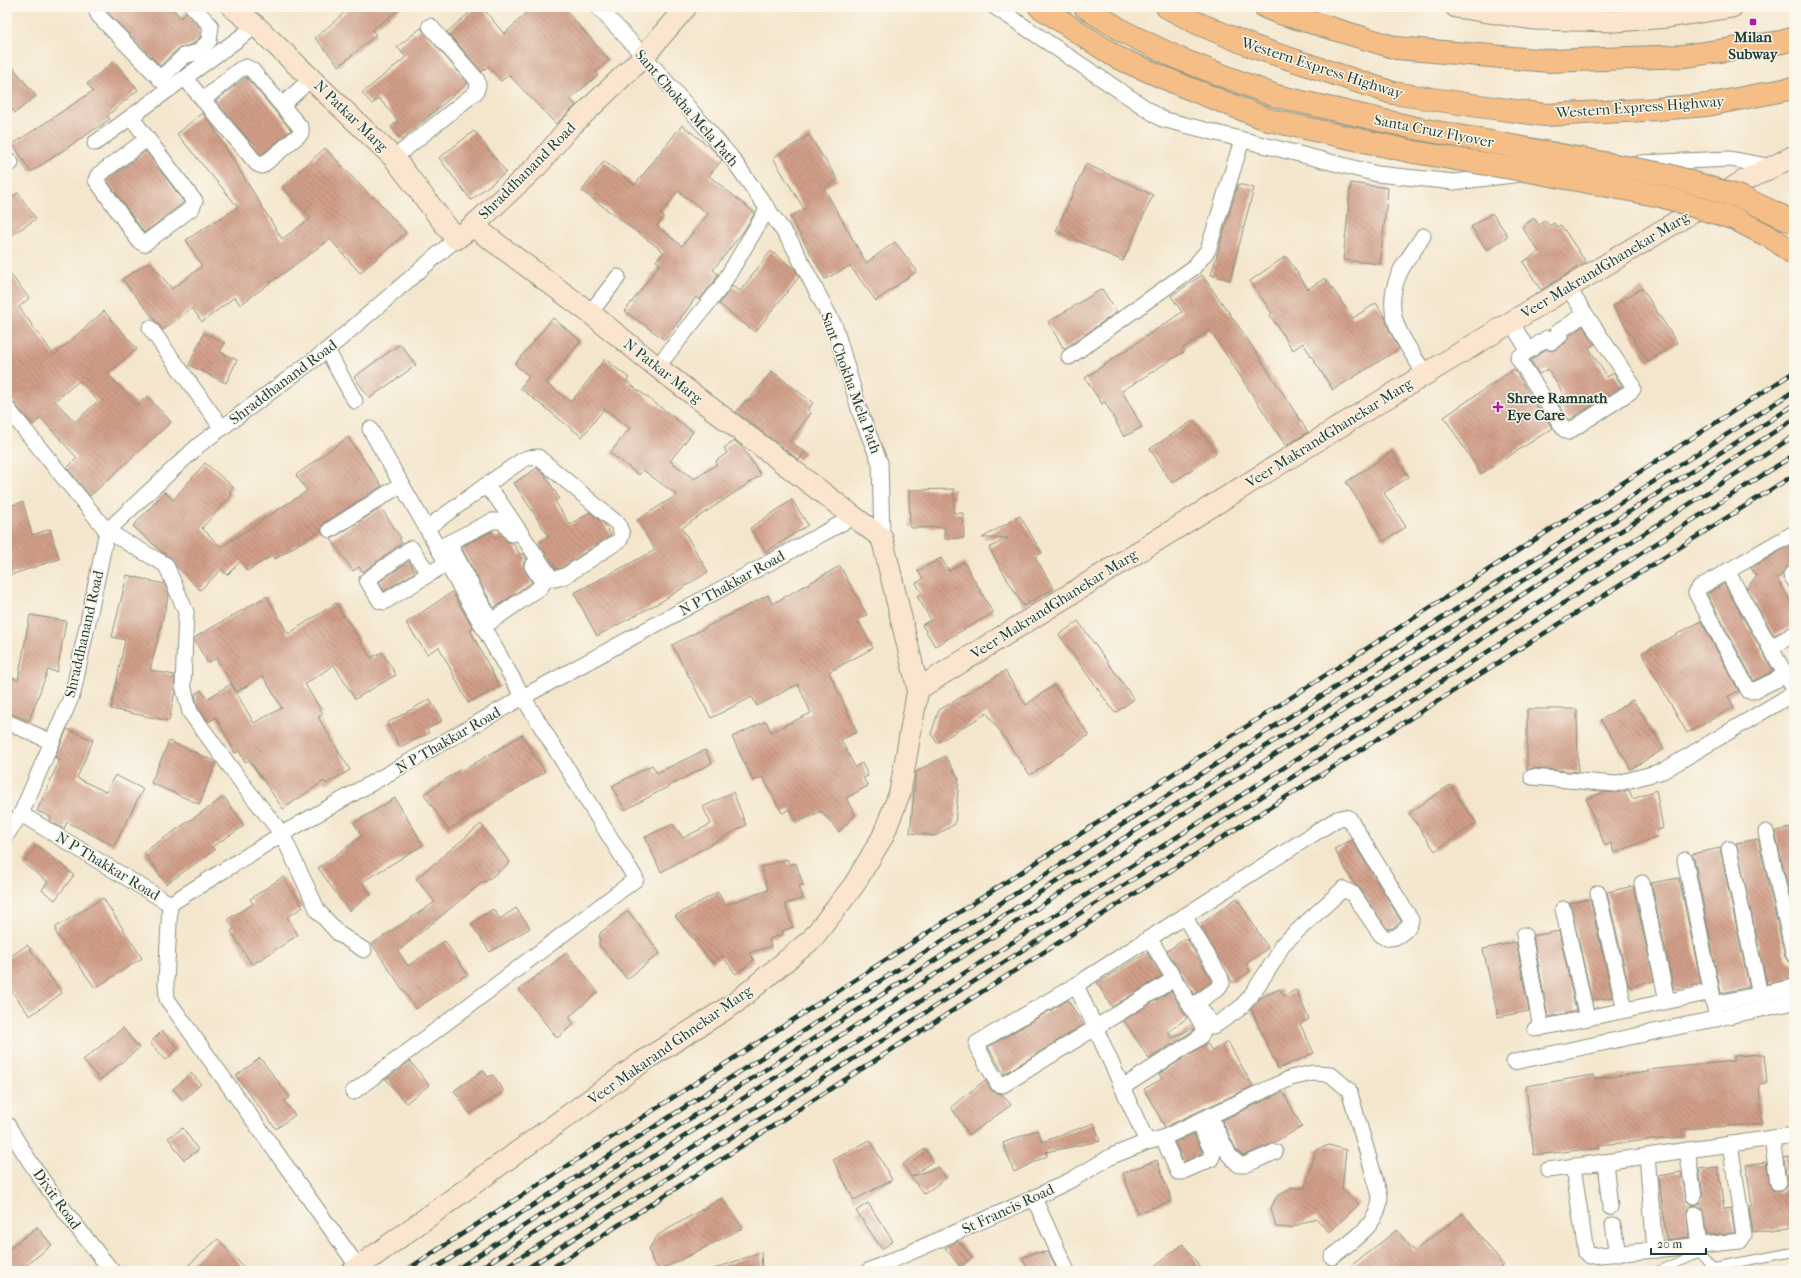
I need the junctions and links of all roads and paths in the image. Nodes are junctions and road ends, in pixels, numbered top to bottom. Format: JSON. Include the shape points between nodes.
{"nodes":[{"id":1,"x":97,"y":7,"type":"edge"},
{"id":2,"x":193,"y":7,"type":"edge"},
{"id":3,"x":232,"y":7,"type":"edge"},
{"id":4,"x":598,"y":7,"type":"edge"},
{"id":5,"x":686,"y":7,"type":"edge"},
{"id":6,"x":995,"y":7,"type":"edge"},
{"id":7,"x":1040,"y":7,"type":"edge"},
{"id":8,"x":1085,"y":7,"type":"edge"},
{"id":9,"x":1167,"y":7,"type":"edge"},
{"id":10,"x":1265,"y":7,"type":"edge"},
{"id":11,"x":1456,"y":7,"type":"edge"},
{"id":12,"x":1732,"y":7,"type":"edge"},
{"id":13,"x":256,"y":26,"type":"junction"},
{"id":14,"x":430,"y":26,"type":"dead end"},
{"id":15,"x":1794,"y":38,"type":"edge"},
{"id":16,"x":644,"y":56,"type":"junction"},
{"id":17,"x":185,"y":78,"type":"junction"},
{"id":18,"x":311,"y":79,"type":"junction"},
{"id":19,"x":165,"y":84,"type":"junction"},
{"id":20,"x":1794,"y":88,"type":"edge"},
{"id":21,"x":203,"y":100,"type":"junction"},
{"id":22,"x":282,"y":104,"type":"junction"},
{"id":23,"x":131,"y":117,"type":"junction"},
{"id":24,"x":147,"y":139,"type":"junction"},
{"id":25,"x":1242,"y":140,"type":"junction"},
{"id":26,"x":95,"y":143,"type":"dead end"},
{"id":27,"x":1794,"y":156,"type":"edge"},
{"id":28,"x":394,"y":158,"type":"junction"},
{"id":29,"x":1773,"y":167,"type":"junction"},
{"id":30,"x":1794,"y":172,"type":"edge"},
{"id":31,"x":768,"y":208,"type":"junction"},
{"id":32,"x":1794,"y":222,"type":"edge"},
{"id":33,"x":473,"y":226,"type":"junction"},
{"id":34,"x":1423,"y":236,"type":"dead end"},
{"id":35,"x":456,"y":239,"type":"junction"},
{"id":36,"x":1794,"y":254,"type":"edge"},
{"id":37,"x":618,"y":277,"type":"dead end"},
{"id":38,"x":1568,"y":288,"type":"junction"},
{"id":39,"x":590,"y":313,"type":"junction"},
{"id":40,"x":1585,"y":314,"type":"junction"},
{"id":41,"x":1511,"y":322,"type":"junction"},
{"id":42,"x":150,"y":328,"type":"dead end"},
{"id":43,"x":327,"y":350,"type":"junction"},
{"id":44,"x":1528,"y":350,"type":"junction"},
{"id":45,"x":1069,"y":357,"type":"dead end"},
{"id":46,"x":656,"y":367,"type":"junction"},
{"id":47,"x":1425,"y":374,"type":"junction"},
{"id":48,"x":355,"y":401,"type":"dead end"},
{"id":49,"x":7,"y":408,"type":"edge"},
{"id":50,"x":222,"y":428,"type":"junction"},
{"id":51,"x":370,"y":429,"type":"dead end"},
{"id":52,"x":402,"y":484,"type":"junction"},
{"id":53,"x":482,"y":488,"type":"junction"},
{"id":54,"x":853,"y":517,"type":"junction"},
{"id":55,"x":427,"y":528,"type":"junction"},
{"id":56,"x":330,"y":530,"type":"dead end"},
{"id":57,"x":107,"y":531,"type":"junction"},
{"id":58,"x":1794,"y":533,"type":"edge"},
{"id":59,"x":882,"y":538,"type":"junction"},
{"id":60,"x":443,"y":545,"type":"junction"},
{"id":61,"x":447,"y":563,"type":"junction"},
{"id":62,"x":1727,"y":571,"type":"junction"},
{"id":63,"x":429,"y":574,"type":"dead end"},
{"id":64,"x":465,"y":584,"type":"junction"},
{"id":65,"x":487,"y":624,"type":"junction"},
{"id":66,"x":1794,"y":634,"type":"edge"},
{"id":67,"x":1770,"y":648,"type":"junction"},
{"id":68,"x":1786,"y":675,"type":"junction"},
{"id":69,"x":918,"y":688,"type":"junction"},
{"id":70,"x":1794,"y":690,"type":"edge"},
{"id":71,"x":1794,"y":693,"type":"edge"},
{"id":72,"x":523,"y":697,"type":"junction"},
{"id":73,"x":7,"y":722,"type":"edge"},
{"id":74,"x":52,"y":742,"type":"junction"},
{"id":75,"x":1532,"y":777,"type":"dead end"},
{"id":76,"x":21,"y":814,"type":"junction"},
{"id":77,"x":1766,"y":832,"type":"dead end"},
{"id":78,"x":7,"y":834,"type":"edge"},
{"id":79,"x":282,"y":834,"type":"junction"},
{"id":80,"x":1729,"y":849,"type":"dead end"},
{"id":81,"x":1685,"y":860,"type":"dead end"},
{"id":82,"x":1642,"y":883,"type":"dead end"},
{"id":83,"x":1598,"y":893,"type":"dead end"},
{"id":84,"x":170,"y":904,"type":"junction"},
{"id":85,"x":1563,"y":909,"type":"dead end"},
{"id":86,"x":1184,"y":916,"type":"junction"},
{"id":87,"x":1524,"y":935,"type":"dead end"},
{"id":88,"x":1149,"y":938,"type":"junction"},
{"id":89,"x":364,"y":950,"type":"dead end"},
{"id":90,"x":1794,"y":955,"type":"edge"},
{"id":91,"x":1174,"y":979,"type":"junction"},
{"id":92,"x":1076,"y":985,"type":"junction"},
{"id":93,"x":1794,"y":986,"type":"edge"},
{"id":94,"x":1760,"y":994,"type":"junction"},
{"id":95,"x":1667,"y":1001,"type":"junction"},
{"id":96,"x":1794,"y":1002,"type":"edge"},
{"id":97,"x":1194,"y":1005,"type":"junction"},
{"id":98,"x":1714,"y":1005,"type":"junction"},
{"id":99,"x":1625,"y":1010,"type":"junction"},
{"id":100,"x":1587,"y":1018,"type":"junction"},
{"id":101,"x":1096,"y":1029,"type":"junction"},
{"id":102,"x":1514,"y":1062,"type":"dead end"},
{"id":103,"x":1123,"y":1087,"type":"junction"},
{"id":104,"x":353,"y":1092,"type":"dead end"},
{"id":105,"x":1204,"y":1119,"type":"junction"},
{"id":106,"x":7,"y":1124,"type":"edge"},
{"id":107,"x":1794,"y":1135,"type":"edge"},
{"id":108,"x":1162,"y":1138,"type":"junction"},
{"id":109,"x":1772,"y":1138,"type":"junction"},
{"id":110,"x":1147,"y":1142,"type":"junction"},
{"id":111,"x":1730,"y":1144,"type":"junction"},
{"id":112,"x":1687,"y":1150,"type":"junction"},
{"id":113,"x":1275,"y":1152,"type":"dead end"},
{"id":114,"x":1647,"y":1156,"type":"junction"},
{"id":115,"x":1605,"y":1162,"type":"junction"},
{"id":116,"x":1573,"y":1166,"type":"junction"},
{"id":117,"x":1548,"y":1170,"type":"dead end"},
{"id":118,"x":1778,"y":1183,"type":"dead end"},
{"id":119,"x":1694,"y":1196,"type":"dead end"},
{"id":120,"x":1034,"y":1198,"type":"junction"},
{"id":121,"x":1610,"y":1207,"type":"dead end"},
{"id":122,"x":1695,"y":1214,"type":"dead end"},
{"id":123,"x":1613,"y":1225,"type":"dead end"},
{"id":124,"x":1699,"y":1246,"type":"junction"},
{"id":125,"x":1655,"y":1250,"type":"junction"},
{"id":126,"x":1794,"y":1252,"type":"edge"},
{"id":127,"x":1618,"y":1254,"type":"junction"},
{"id":128,"x":1332,"y":1257,"type":"dead end"},
{"id":129,"x":356,"y":1269,"type":"edge"},
{"id":130,"x":112,"y":1271,"type":"edge"},
{"id":131,"x":868,"y":1271,"type":"edge"},
{"id":132,"x":1067,"y":1271,"type":"edge"},
{"id":133,"x":1658,"y":1271,"type":"edge"}],
"edges":[{"from":1,"to":19,"type":"street","via":[[99,16]]},
{"from":2,"to":19,"type":"street","via":[[211,26],[208,41],[198,52],[184,56]]},
{"from":3,"to":13,"type":"street","name":"N Patkar Marg"},
{"from":4,"to":16,"type":"street","name":"Sant Chokha Mela Path"},
{"from":5,"to":16,"type":"street","name":"Shraddhanand Road"},
{"from":6,"to":25,"type":"street","via":[[1162,119]]},
{"from":7,"to":36,"type":"main road","name":"Santa Cruz Flyover","bridge":true,"via":[[1116,57],[1269,120],[1414,152],[1661,196],[1735,218]]},
{"from":8,"to":32,"type":"main road","name":"Santa Cruz Flyover","bridge":true,"via":[[1124,32],[1182,60],[1276,96],[1415,128],[1668,175],[1743,198]]},
{"from":9,"to":20,"type":"main road","name":"Western Express Highway","via":[[1197,24],[1254,47],[1392,93],[1472,105],[1545,114],[1644,110],[1707,105]]},
{"from":10,"to":15,"type":"main road","via":[[1397,48],[1549,61],[1684,56],[1782,42]]},
{"from":11,"to":12,"type":"street","via":[[1533,19],[1616,21],[1668,17]]},
{"from":13,"to":17,"type":"street"},
{"from":13,"to":18,"type":"street","name":"N Patkar Marg"},
{"from":14,"to":28,"type":"street","via":[[477,80],[478,85],[476,92]]},
{"from":16,"to":31,"type":"street","name":"Sant Chokha Mela Path","via":[[731,157]]},
{"from":16,"to":33,"type":"street","name":"Shraddhanand Road","via":[[566,131],[534,169]]},
{"from":17,"to":19,"type":"street"},
{"from":17,"to":21,"type":"street"},
{"from":18,"to":22,"type":"street"},
{"from":18,"to":28,"type":"street","name":"N Patkar Marg"},
{"from":19,"to":23,"type":"street"},
{"from":21,"to":22,"type":"street","via":[[246,67],[252,70]]},
{"from":21,"to":22,"type":"street","via":[[257,164],[262,166],[301,133],[299,125]]},
{"from":23,"to":24,"type":"street"},
{"from":23,"to":26,"type":"street"},
{"from":24,"to":24,"type":"street","via":[[195,204],[144,244],[139,241],[96,180]]},
{"from":25,"to":29,"type":"street","via":[[1376,174],[1454,182],[1555,168],[1730,158]]},
{"from":25,"to":45,"type":"street","via":[[1208,250],[1193,268]]},
{"from":27,"to":29,"type":"street","name":"Veer MakrandGhanekar Marg"},
{"from":28,"to":35,"type":"street","name":"N Patkar Marg"},
{"from":29,"to":30,"type":"street"},
{"from":29,"to":38,"type":"street","name":"Veer MakrandGhanekar Marg","via":[[1742,182]]},
{"from":31,"to":46,"type":"street","via":[[721,287]]},
{"from":31,"to":59,"type":"street","name":"Sant Chokha Mela Path","via":[[791,242],[834,327],[861,415],[880,463]]},
{"from":33,"to":35,"type":"street","name":"Shraddhanand Road"},
{"from":33,"to":39,"type":"street","name":"N Patkar Marg"},
{"from":34,"to":47,"type":"street","via":[[1400,272],[1392,294],[1392,308],[1398,328]]},
{"from":35,"to":43,"type":"street","name":"Shraddhanand Road"},
{"from":37,"to":39,"type":"street"},
{"from":38,"to":40,"type":"street"},
{"from":38,"to":41,"type":"street","name":"Veer MakrandGhanekar Marg"},
{"from":39,"to":46,"type":"street","name":"N Patkar Marg"},
{"from":40,"to":44,"type":"street","via":[[1558,332],[1560,336],[1551,342],[1548,338]]},
{"from":40,"to":44,"type":"street","via":[[1633,389],[1570,431],[1566,432],[1519,361],[1519,356]]},
{"from":41,"to":44,"type":"street"},
{"from":41,"to":47,"type":"street","name":"Veer MakrandGhanekar Marg"},
{"from":42,"to":50,"type":"street"},
{"from":43,"to":48,"type":"street"},
{"from":43,"to":50,"type":"street","name":"Shraddhanand Road"},
{"from":46,"to":54,"type":"street","name":"N Patkar Marg"},
{"from":47,"to":69,"type":"street","name":"Veer MakrandGhanekar Marg"},
{"from":49,"to":57,"type":"street"},
{"from":50,"to":57,"type":"street","name":"Shraddhanand Road","via":[[199,445]]},
{"from":51,"to":52,"type":"street"},
{"from":52,"to":55,"type":"street"},
{"from":52,"to":56,"type":"street"},
{"from":53,"to":53,"type":"street","via":[[489,490],[497,498],[554,579],[565,576],[620,540],[622,534],[618,524],[538,457],[521,461]]},
{"from":53,"to":55,"type":"street"},
{"from":54,"to":59,"type":"street"},
{"from":54,"to":72,"type":"street","name":"N P Thakkar Road"},
{"from":55,"to":60,"type":"street"},
{"from":57,"to":74,"type":"street","name":"Shraddhanand Road","via":[[73,693]]},
{"from":57,"to":79,"type":"street","via":[[166,565],[186,612],[183,685],[190,712]]},
{"from":58,"to":62,"type":"street"},
{"from":59,"to":69,"type":"street","name":"Sant Chokha Mela Path"},
{"from":60,"to":61,"type":"street"},
{"from":60,"to":64,"type":"street"},
{"from":60,"to":65,"type":"street","via":[[492,521],[503,521],[540,579],[541,587]]},
{"from":61,"to":63,"type":"street"},
{"from":61,"to":64,"type":"street"},
{"from":62,"to":67,"type":"street"},
{"from":62,"to":68,"type":"street","via":[[1700,587],[1696,593],[1748,689],[1750,692],[1754,691]]},
{"from":64,"to":65,"type":"street"},
{"from":65,"to":72,"type":"street"},
{"from":66,"to":67,"type":"street"},
{"from":67,"to":68,"type":"street"},
{"from":68,"to":70,"type":"street"},
{"from":69,"to":129,"type":"street","name":"Veer Makarand Ghnekar Marg","via":[[900,792],[883,836],[854,885],[812,939],[736,1003],[642,1062]]},
{"from":71,"to":75,"type":"street","via":[[1663,771],[1616,784]]},
{"from":72,"to":79,"type":"street","name":"N P Thakkar Road"},
{"from":72,"to":104,"type":"street","via":[[636,880]]},
{"from":73,"to":74,"type":"street"},
{"from":74,"to":76,"type":"street","name":"Shraddhanand Road"},
{"from":76,"to":78,"type":"street","name":"Shraddhanand Road"},
{"from":76,"to":84,"type":"street","name":"N P Thakkar Road"},
{"from":77,"to":90,"type":"street"},
{"from":79,"to":84,"type":"street","name":"N P Thakkar Road"},
{"from":79,"to":89,"type":"street","via":[[318,911],[339,934]]},
{"from":80,"to":94,"type":"street"},
{"from":81,"to":98,"type":"street"},
{"from":82,"to":95,"type":"street"},
{"from":83,"to":99,"type":"street"},
{"from":84,"to":129,"type":"street","via":[[167,999]]},
{"from":85,"to":100,"type":"street"},
{"from":86,"to":88,"type":"street"},
{"from":86,"to":97,"type":"street","via":[[1222,980],[1217,989]]},
{"from":86,"to":97,"type":"street","via":[[1345,816],[1352,821],[1411,920],[1407,929],[1392,938],[1381,935],[1353,894],[1343,889],[1282,945],[1250,997],[1239,1009],[1214,1027]]},
{"from":87,"to":100,"type":"street","via":[[1538,1028]]},
{"from":88,"to":91,"type":"street"},
{"from":88,"to":92,"type":"street"},
{"from":91,"to":97,"type":"street"},
{"from":91,"to":101,"type":"street"},
{"from":92,"to":101,"type":"street"},
{"from":92,"to":101,"type":"street","via":[[978,1042],[978,1047],[1000,1085]]},
{"from":93,"to":94,"type":"street"},
{"from":94,"to":98,"type":"street"},
{"from":95,"to":98,"type":"street"},
{"from":95,"to":99,"type":"street"},
{"from":96,"to":98,"type":"street"},
{"from":97,"to":103,"type":"street","via":[[1203,1026],[1202,1035]]},
{"from":98,"to":102,"type":"street"},
{"from":99,"to":100,"type":"street"},
{"from":101,"to":103,"type":"street"},
{"from":103,"to":110,"type":"street"},
{"from":105,"to":108,"type":"street","name":"St Francis Road"},
{"from":105,"to":108,"type":"street","via":[[1213,1154],[1211,1159],[1205,1162],[1178,1172]]},
{"from":105,"to":113,"type":"street","via":[[1239,1165],[1245,1165]]},
{"from":105,"to":128,"type":"street","name":"St Francis Road","via":[[1291,1078],[1313,1073],[1330,1074],[1349,1090],[1380,1196],[1380,1207],[1371,1225]]},
{"from":106,"to":130,"type":"street","name":"Dixit Road","via":[[74,1224]]},
{"from":107,"to":109,"type":"street"},
{"from":108,"to":110,"type":"street","name":"St Francis Road"},
{"from":109,"to":111,"type":"street"},
{"from":109,"to":118,"type":"street"},
{"from":110,"to":120,"type":"street","name":"St Francis Road","via":[[1112,1156]]},
{"from":111,"to":112,"type":"street"},
{"from":111,"to":124,"type":"street","via":[[1743,1239]]},
{"from":112,"to":114,"type":"street"},
{"from":112,"to":119,"type":"street"},
{"from":114,"to":115,"type":"street"},
{"from":114,"to":125,"type":"street"},
{"from":115,"to":116,"type":"street"},
{"from":115,"to":121,"type":"street"},
{"from":116,"to":117,"type":"street"},
{"from":116,"to":127,"type":"street","via":[[1588,1256]]},
{"from":120,"to":131,"type":"street","name":"St Francis Road"},
{"from":120,"to":132,"type":"street"},
{"from":122,"to":124,"type":"street"},
{"from":123,"to":127,"type":"street"},
{"from":124,"to":125,"type":"street"},
{"from":125,"to":127,"type":"street"},
{"from":126,"to":133,"type":"lane","via":[[1714,1267],[1697,1254]]}]}
